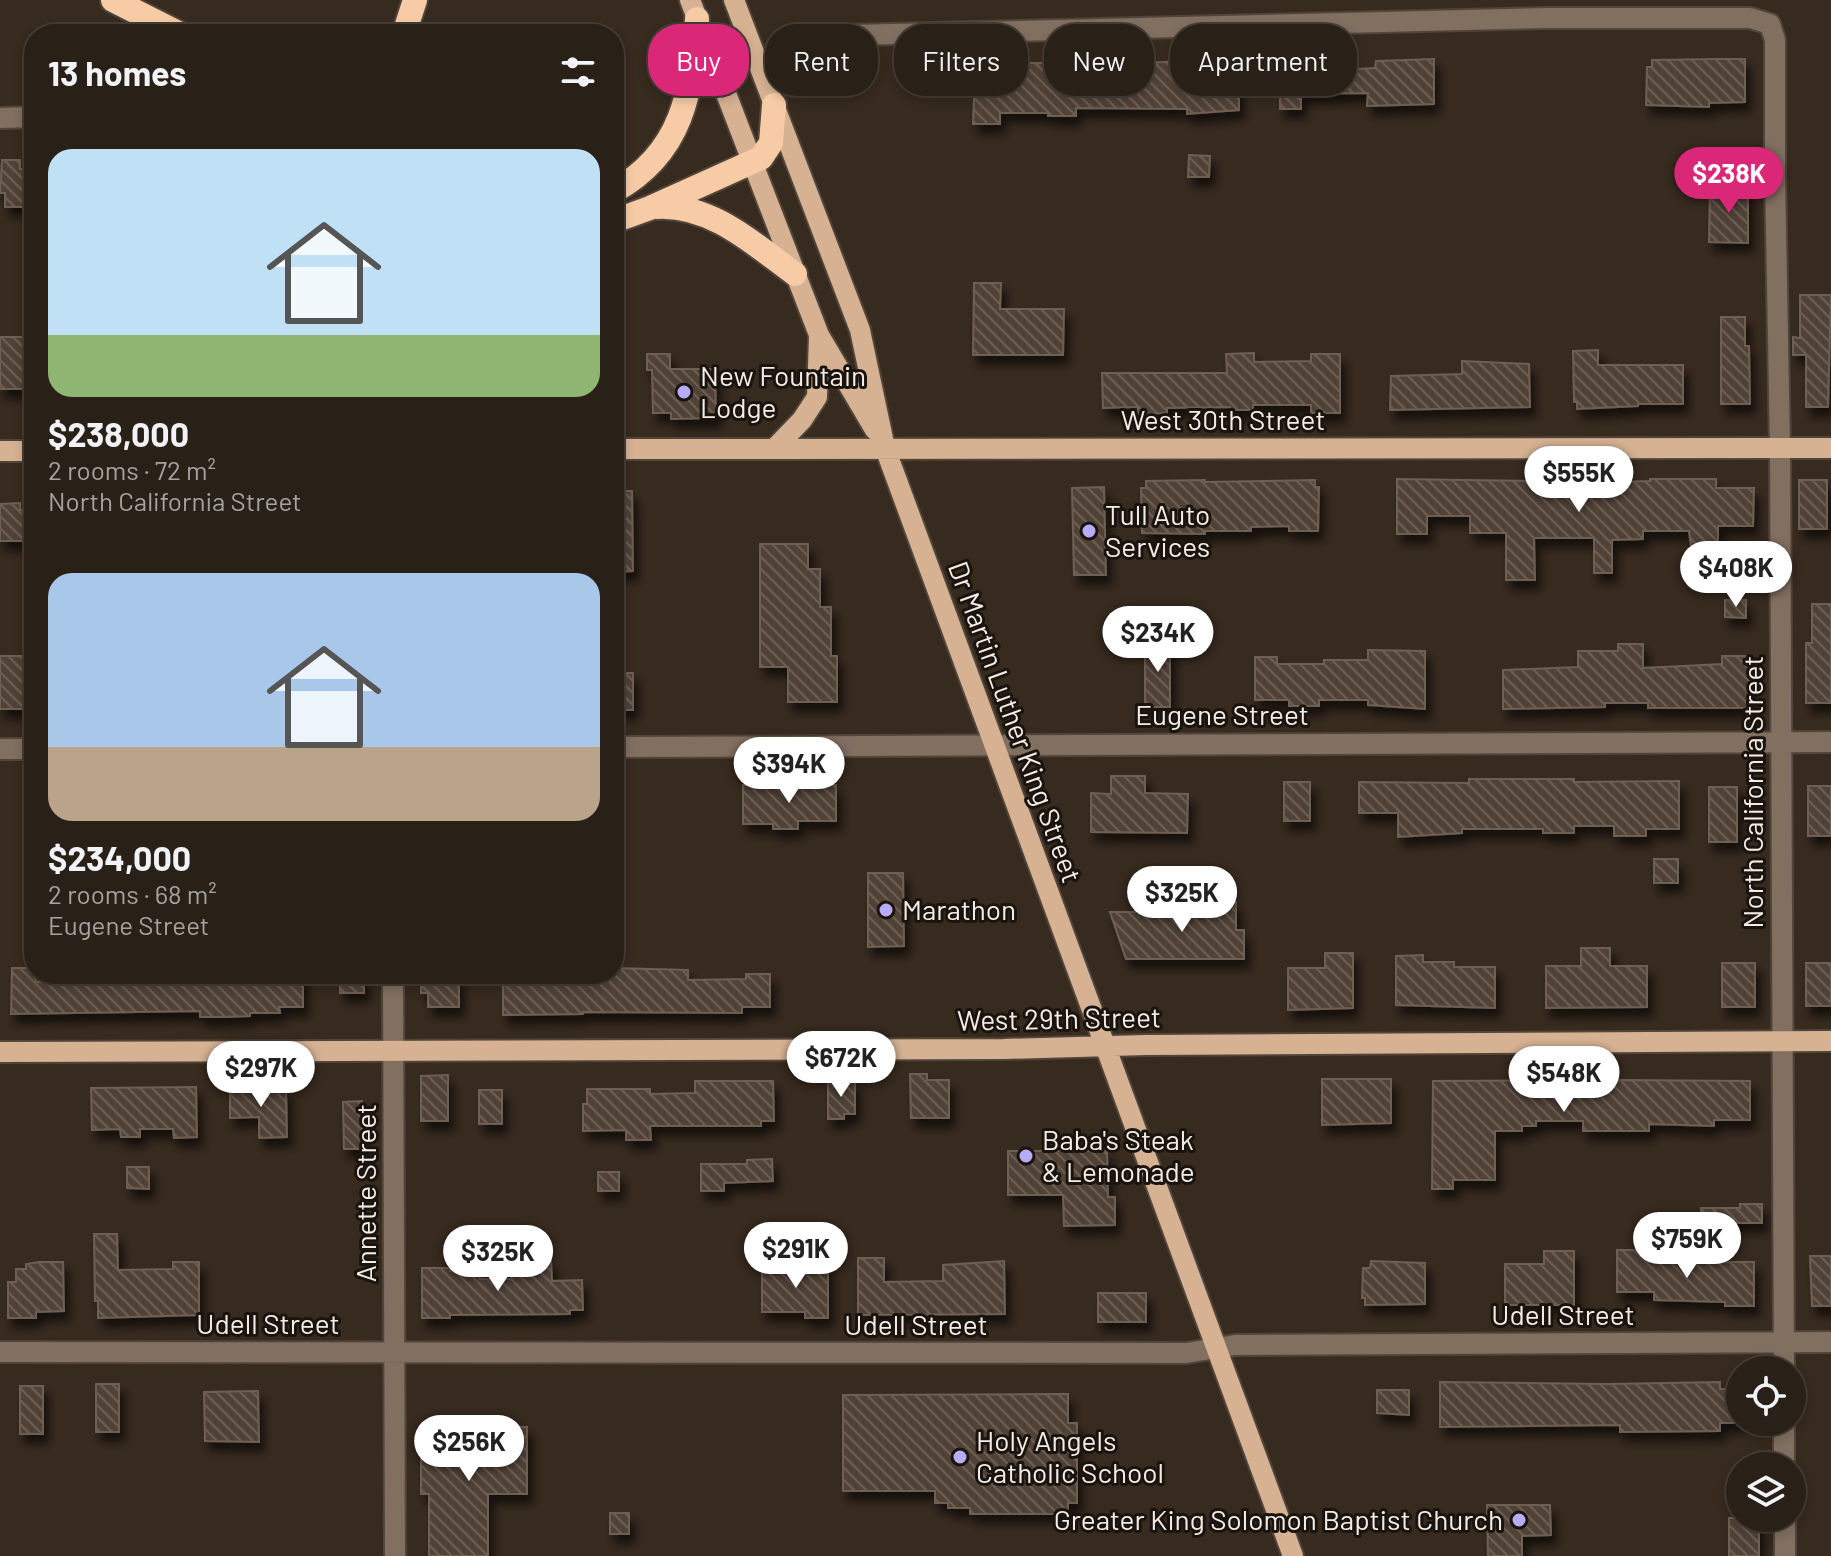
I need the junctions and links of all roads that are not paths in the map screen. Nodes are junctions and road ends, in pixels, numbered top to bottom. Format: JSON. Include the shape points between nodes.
{"nodes":[{"id":1,"x":113,"y":0,"type":"edge"},
{"id":2,"x":415,"y":0,"type":"edge"},
{"id":3,"x":734,"y":0,"type":"edge"},
{"id":4,"x":693,"y":10,"type":"edge"},
{"id":5,"x":160,"y":24,"type":"edge"},
{"id":6,"x":407,"y":24,"type":"edge"},
{"id":7,"x":878,"y":34,"type":"edge"},
{"id":8,"x":774,"y":105,"type":"junction"},
{"id":9,"x":24,"y":117,"type":"edge"},
{"id":10,"x":0,"y":118,"type":"edge"},
{"id":11,"x":752,"y":163,"type":"junction"},
{"id":12,"x":624,"y":185,"type":"edge"},
{"id":13,"x":650,"y":208,"type":"junction"},
{"id":14,"x":624,"y":217,"type":"edge"},
{"id":15,"x":795,"y":274,"type":"junction"},
{"id":16,"x":819,"y":335,"type":"junction"},
{"id":17,"x":775,"y":448,"type":"junction"},
{"id":18,"x":885,"y":448,"type":"junction"},
{"id":19,"x":1780,"y":448,"type":"junction"},
{"id":20,"x":1831,"y":448,"type":"edge"},
{"id":21,"x":624,"y":449,"type":"edge"},
{"id":22,"x":0,"y":451,"type":"edge"},
{"id":23,"x":24,"y":451,"type":"edge"},
{"id":24,"x":1780,"y":742,"type":"junction"},
{"id":25,"x":1831,"y":742,"type":"edge"},
{"id":26,"x":992,"y":744,"type":"junction"},
{"id":27,"x":624,"y":747,"type":"edge"},
{"id":28,"x":0,"y":749,"type":"edge"},
{"id":29,"x":24,"y":749,"type":"edge"},
{"id":30,"x":393,"y":984,"type":"edge"},
{"id":31,"x":1782,"y":1041,"type":"junction"},
{"id":32,"x":1831,"y":1041,"type":"edge"},
{"id":33,"x":1106,"y":1047,"type":"junction"},
{"id":34,"x":394,"y":1050,"type":"junction"},
{"id":35,"x":0,"y":1052,"type":"edge"},
{"id":36,"x":1784,"y":1342,"type":"junction"},
{"id":37,"x":1831,"y":1342,"type":"edge"},
{"id":38,"x":1216,"y":1346,"type":"junction"},
{"id":39,"x":0,"y":1352,"type":"edge"},
{"id":40,"x":394,"y":1352,"type":"junction"},
{"id":41,"x":1784,"y":1356,"type":"edge"},
{"id":42,"x":1785,"y":1532,"type":"edge"},
{"id":43,"x":395,"y":1556,"type":"edge"},
{"id":44,"x":1293,"y":1556,"type":"edge"},
{"id":45,"x":1785,"y":1556,"type":"edge"}],
"edges":[{"from":1,"to":5,"type":"highway"},
{"from":2,"to":6,"type":"highway"},
{"from":3,"to":8,"type":"main road","name":"Dr Martin Luther King Street"},
{"from":4,"to":11,"type":"main road","name":"Dr Martin Luther King Street"},
{"from":4,"to":12,"type":"highway","via":[[693,74],[677,127],[642,173]]},
{"from":7,"to":19,"type":"street","name":"North California Street","via":[[1548,18],[1750,18],[1770,24],[1775,40]]},
{"from":8,"to":11,"type":"highway","via":[[771,143]]},
{"from":8,"to":18,"type":"main road","name":"Dr Martin Luther King Street","via":[[860,330]]},
{"from":9,"to":10,"type":"street"},
{"from":11,"to":13,"type":"highway"},
{"from":11,"to":15,"type":"main road","name":"Dr Martin Luther King Street"},
{"from":13,"to":14,"type":"highway"},
{"from":13,"to":15,"type":"highway","via":[[683,210],[718,221],[747,236]]},
{"from":15,"to":16,"type":"main road","name":"Dr Martin Luther King Street"},
{"from":16,"to":17,"type":"main road","via":[[817,397]]},
{"from":16,"to":18,"type":"main road","name":"Dr Martin Luther King Street"},
{"from":17,"to":18,"type":"main road","name":"West 30th Street"},
{"from":17,"to":21,"type":"main road","name":"West 30th Street"},
{"from":18,"to":19,"type":"main road","name":"West 30th Street"},
{"from":18,"to":26,"type":"main road","name":"Dr Martin Luther King Street"},
{"from":19,"to":20,"type":"main road","name":"West 30th Street"},
{"from":19,"to":24,"type":"street","name":"North California Street"},
{"from":22,"to":23,"type":"main road"},
{"from":24,"to":25,"type":"street","name":"Eugene Street"},
{"from":24,"to":26,"type":"street","name":"Eugene Street"},
{"from":24,"to":31,"type":"street","name":"North California Street"},
{"from":26,"to":27,"type":"street","name":"Eugene Street"},
{"from":26,"to":33,"type":"main road","name":"Dr Martin Luther King Street"},
{"from":28,"to":29,"type":"street"},
{"from":30,"to":34,"type":"street","name":"Annette Street"},
{"from":31,"to":32,"type":"main road","name":"West 29th Street"},
{"from":31,"to":33,"type":"main road","name":"West 29th Street"},
{"from":31,"to":36,"type":"street","name":"North California Street"},
{"from":33,"to":34,"type":"main road","name":"West 29th Street"},
{"from":33,"to":38,"type":"main road","name":"Dr Martin Luther King Street"},
{"from":34,"to":35,"type":"main road","name":"West 29th Street"},
{"from":34,"to":40,"type":"street","name":"Annette Street"},
{"from":36,"to":37,"type":"street","name":"Udell Street"},
{"from":36,"to":38,"type":"street","name":"Udell Street"},
{"from":36,"to":41,"type":"street","name":"North California Street"},
{"from":38,"to":40,"type":"street","name":"Udell Street","via":[[1186,1353]]},
{"from":38,"to":44,"type":"main road","name":"Dr Martin Luther King Street"},
{"from":39,"to":40,"type":"street","name":"Udell Street"},
{"from":40,"to":43,"type":"street","name":"Annette Street"},
{"from":42,"to":45,"type":"street"}]}
